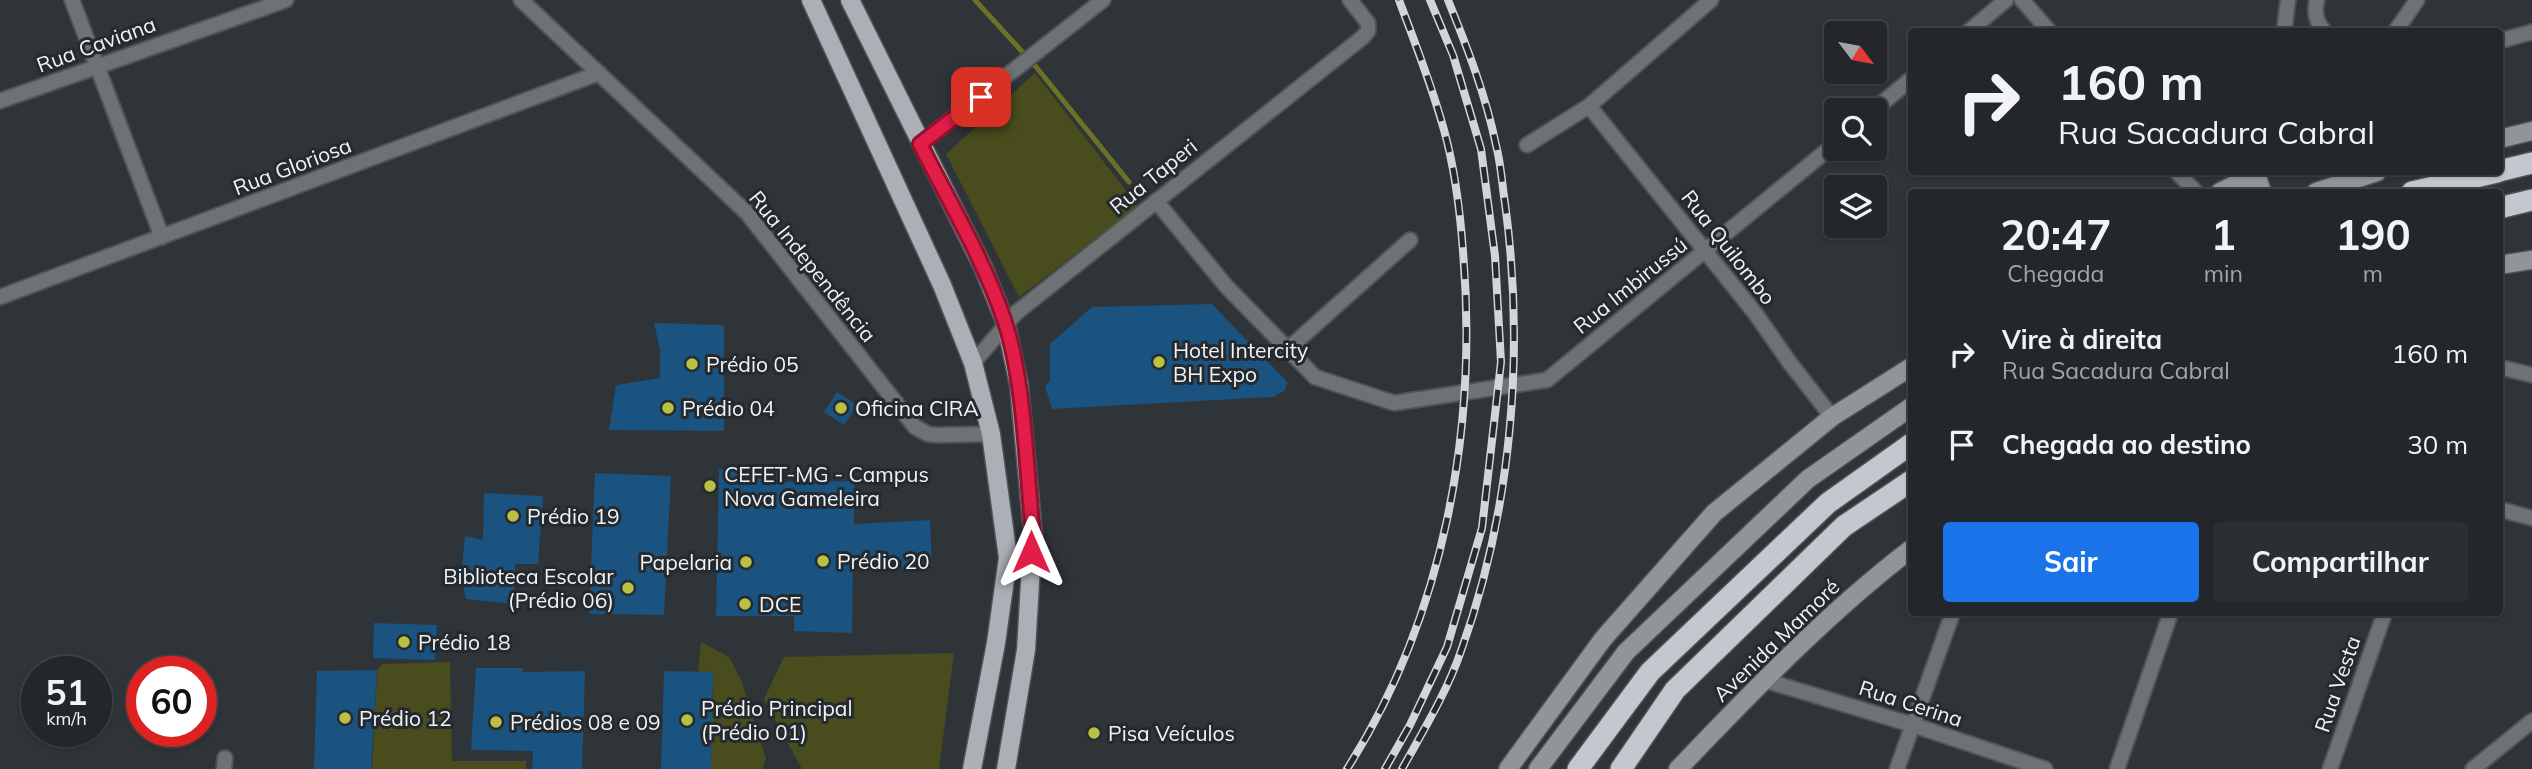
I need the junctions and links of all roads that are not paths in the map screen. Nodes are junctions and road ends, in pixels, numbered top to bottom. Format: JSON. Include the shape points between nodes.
{"nodes":[{"id":1,"x":72,"y":0,"type":"edge"},
{"id":2,"x":286,"y":0,"type":"edge"},
{"id":3,"x":521,"y":0,"type":"edge"},
{"id":4,"x":811,"y":0,"type":"edge"},
{"id":5,"x":850,"y":0,"type":"edge"},
{"id":6,"x":1103,"y":0,"type":"edge"},
{"id":7,"x":1350,"y":0,"type":"edge"},
{"id":8,"x":1711,"y":0,"type":"edge"},
{"id":9,"x":2006,"y":0,"type":"edge"},
{"id":10,"x":2022,"y":0,"type":"edge"},
{"id":11,"x":2288,"y":0,"type":"edge"},
{"id":12,"x":2317,"y":0,"type":"edge"},
{"id":13,"x":2417,"y":0,"type":"edge"},
{"id":14,"x":1973,"y":28,"type":"edge"},
{"id":15,"x":2046,"y":28,"type":"edge"},
{"id":16,"x":2284,"y":28,"type":"edge"},
{"id":17,"x":2321,"y":28,"type":"edge"},
{"id":18,"x":2398,"y":28,"type":"edge"},
{"id":19,"x":2532,"y":32,"type":"edge"},
{"id":20,"x":2503,"y":40,"type":"edge"},
{"id":21,"x":96,"y":66,"type":"junction"},
{"id":22,"x":599,"y":73,"type":"junction"},
{"id":23,"x":1908,"y":82,"type":"edge"},
{"id":24,"x":1887,"y":99,"type":"edge"},
{"id":25,"x":0,"y":101,"type":"edge"},
{"id":26,"x":1589,"y":106,"type":"junction"},
{"id":27,"x":2532,"y":131,"type":"edge"},
{"id":28,"x":2503,"y":138,"type":"edge"},
{"id":29,"x":920,"y":144,"type":"junction"},
{"id":30,"x":1527,"y":145,"type":"dead end"},
{"id":31,"x":1824,"y":152,"type":"edge"},
{"id":32,"x":2532,"y":163,"type":"edge"},
{"id":33,"x":2503,"y":170,"type":"edge"},
{"id":34,"x":2180,"y":175,"type":"edge"},
{"id":35,"x":2252,"y":175,"type":"edge"},
{"id":36,"x":2368,"y":175,"type":"edge"},
{"id":37,"x":2482,"y":175,"type":"edge"},
{"id":38,"x":2193,"y":189,"type":"edge"},
{"id":39,"x":2226,"y":189,"type":"edge"},
{"id":40,"x":2325,"y":189,"type":"edge"},
{"id":41,"x":2424,"y":189,"type":"edge"},
{"id":42,"x":2532,"y":200,"type":"edge"},
{"id":43,"x":1156,"y":201,"type":"junction"},
{"id":44,"x":2503,"y":207,"type":"edge"},
{"id":45,"x":162,"y":237,"type":"junction"},
{"id":46,"x":1410,"y":240,"type":"dead end"},
{"id":47,"x":1706,"y":252,"type":"junction"},
{"id":48,"x":2532,"y":260,"type":"edge"},
{"id":49,"x":2503,"y":264,"type":"edge"},
{"id":50,"x":0,"y":298,"type":"edge"},
{"id":51,"x":1006,"y":324,"type":"junction"},
{"id":52,"x":1288,"y":349,"type":"junction"},
{"id":53,"x":973,"y":363,"type":"junction"},
{"id":54,"x":2503,"y":368,"type":"edge"},
{"id":55,"x":1908,"y":369,"type":"edge"},
{"id":56,"x":2532,"y":375,"type":"edge"},
{"id":57,"x":1908,"y":409,"type":"edge"},
{"id":58,"x":1832,"y":417,"type":"junction"},
{"id":59,"x":991,"y":434,"type":"junction"},
{"id":60,"x":1908,"y":446,"type":"edge"},
{"id":61,"x":1908,"y":483,"type":"edge"},
{"id":62,"x":2503,"y":510,"type":"edge"},
{"id":63,"x":2532,"y":518,"type":"edge"},
{"id":64,"x":1908,"y":551,"type":"edge"},
{"id":65,"x":1952,"y":616,"type":"edge"},
{"id":66,"x":2170,"y":616,"type":"edge"},
{"id":67,"x":2384,"y":616,"type":"edge"},
{"id":68,"x":1764,"y":680,"type":"junction"},
{"id":69,"x":2532,"y":721,"type":"edge"},
{"id":70,"x":1913,"y":725,"type":"junction"},
{"id":71,"x":972,"y":769,"type":"edge"},
{"id":72,"x":1006,"y":769,"type":"edge"},
{"id":73,"x":1508,"y":769,"type":"edge"},
{"id":74,"x":1538,"y":769,"type":"edge"},
{"id":75,"x":1578,"y":769,"type":"edge"},
{"id":76,"x":1621,"y":769,"type":"edge"},
{"id":77,"x":1678,"y":769,"type":"edge"},
{"id":78,"x":1897,"y":769,"type":"edge"},
{"id":79,"x":2045,"y":769,"type":"edge"},
{"id":80,"x":2117,"y":769,"type":"edge"},
{"id":81,"x":2330,"y":769,"type":"edge"},
{"id":82,"x":2473,"y":769,"type":"edge"}],
"edges":[{"from":1,"to":21,"type":"street"},
{"from":2,"to":21,"type":"street","name":"Rua Caviana"},
{"from":3,"to":22,"type":"street","name":"Rua Independência"},
{"from":4,"to":53,"type":"main road"},
{"from":5,"to":29,"type":"main road"},
{"from":6,"to":29,"type":"street"},
{"from":7,"to":43,"type":"street","name":"Rua Taperi","via":[[1368,23],[1368,31]]},
{"from":8,"to":26,"type":"street"},
{"from":9,"to":14,"type":"street"},
{"from":10,"to":15,"type":"street"},
{"from":11,"to":16,"type":"street"},
{"from":12,"to":17,"type":"street"},
{"from":13,"to":18,"type":"street"},
{"from":19,"to":20,"type":"street"},
{"from":21,"to":25,"type":"street","name":"Rua Caviana"},
{"from":21,"to":45,"type":"street"},
{"from":22,"to":45,"type":"street","name":"Rua Gloriosa"},
{"from":22,"to":59,"type":"street","name":"Rua Independência","via":[[747,213],[915,427],[936,435]]},
{"from":23,"to":24,"type":"street"},
{"from":26,"to":30,"type":"street"},
{"from":26,"to":47,"type":"street","name":"Rua Quilombo"},
{"from":27,"to":28,"type":"street"},
{"from":29,"to":51,"type":"main road","via":[[984,267]]},
{"from":31,"to":47,"type":"street","name":"Rua Imbirussú"},
{"from":32,"to":33,"type":"highway"},
{"from":34,"to":38,"type":"street"},
{"from":35,"to":39,"type":"street"},
{"from":36,"to":40,"type":"street"},
{"from":37,"to":41,"type":"highway"},
{"from":42,"to":44,"type":"highway"},
{"from":43,"to":51,"type":"street","name":"Rua Taperi"},
{"from":43,"to":52,"type":"street","via":[[1226,286]]},
{"from":45,"to":50,"type":"street","name":"Rua Gloriosa"},
{"from":46,"to":52,"type":"street"},
{"from":47,"to":52,"type":"street","name":"Rua Imbirussú","via":[[1547,380],[1394,404],[1315,377]]},
{"from":47,"to":58,"type":"street","name":"Rua Quilombo"},
{"from":48,"to":49,"type":"street"},
{"from":51,"to":53,"type":"street","name":"Rua Taperi"},
{"from":51,"to":72,"type":"main road","via":[[1019,385],[1033,533],[1026,650]]},
{"from":53,"to":59,"type":"main road"},
{"from":54,"to":56,"type":"street"},
{"from":55,"to":58,"type":"street"},
{"from":57,"to":74,"type":"street","via":[[1808,479],[1626,652]]},
{"from":58,"to":73,"type":"street","via":[[1714,513],[1603,639]]},
{"from":59,"to":71,"type":"main road","via":[[1009,558]]},
{"from":60,"to":75,"type":"highway","via":[[1828,503],[1650,672]]},
{"from":61,"to":76,"type":"highway","via":[[1844,526],[1675,690]]},
{"from":62,"to":63,"type":"street"},
{"from":64,"to":68,"type":"street","name":"Avenida Mamoré"},
{"from":65,"to":70,"type":"street"},
{"from":66,"to":80,"type":"street"},
{"from":67,"to":81,"type":"street","name":"Rua Vesta"},
{"from":68,"to":70,"type":"street","name":"Rua Cerina"},
{"from":68,"to":77,"type":"street","name":"Avenida Mamoré"},
{"from":69,"to":82,"type":"street"},
{"from":70,"to":78,"type":"street"},
{"from":70,"to":79,"type":"street","name":"Rua Cerina"}]}
